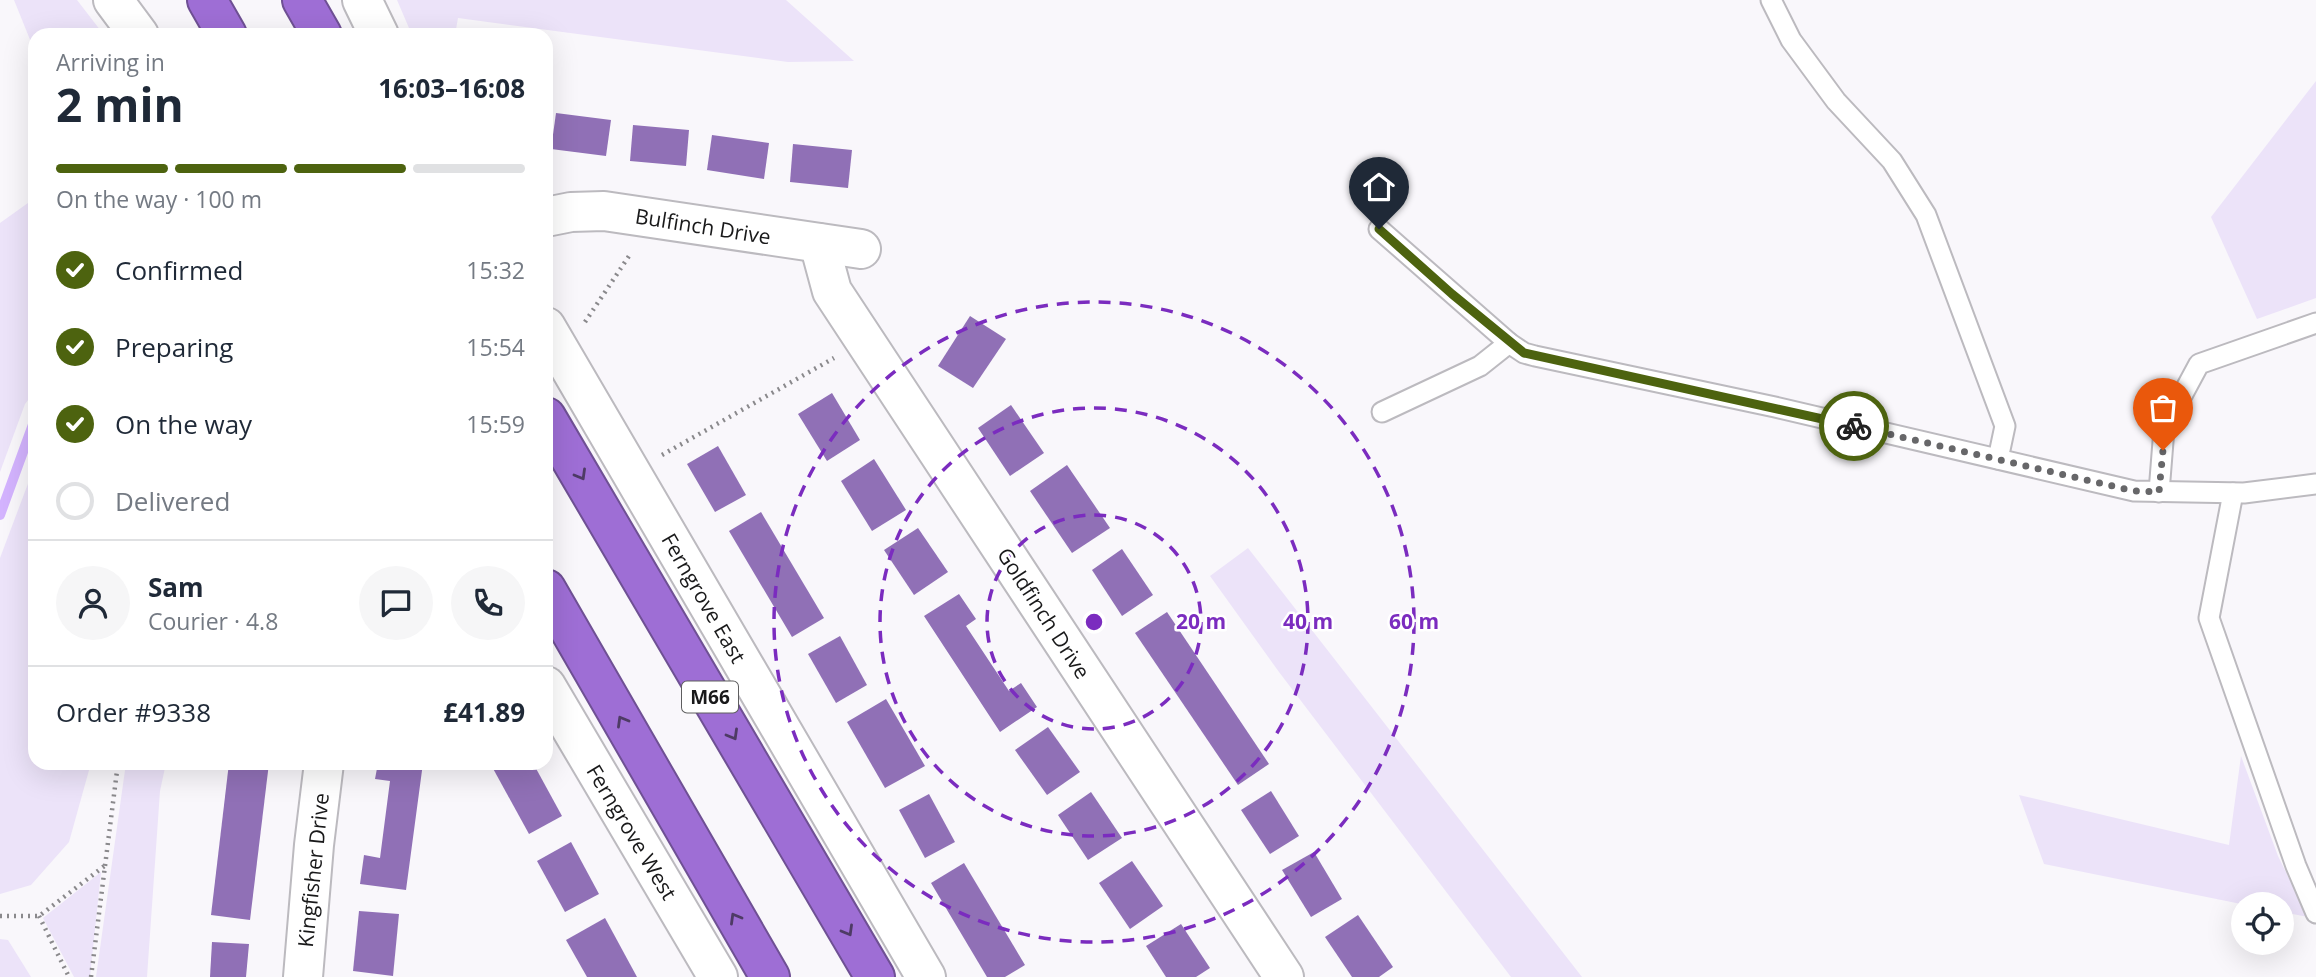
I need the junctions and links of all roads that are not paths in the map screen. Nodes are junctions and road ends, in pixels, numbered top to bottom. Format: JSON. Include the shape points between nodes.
{"nodes":[{"id":1,"x":113,"y":0,"type":"edge"},
{"id":2,"x":207,"y":0,"type":"edge"},
{"id":3,"x":302,"y":0,"type":"edge"},
{"id":4,"x":362,"y":0,"type":"edge"},
{"id":5,"x":1771,"y":0,"type":"edge"},
{"id":6,"x":134,"y":28,"type":"edge"},
{"id":7,"x":224,"y":28,"type":"edge"},
{"id":8,"x":318,"y":28,"type":"edge"},
{"id":9,"x":376,"y":28,"type":"edge"},
{"id":10,"x":553,"y":216,"type":"edge"},
{"id":11,"x":1379,"y":229,"type":"dead end"},
{"id":12,"x":819,"y":243,"type":"junction"},
{"id":13,"x":861,"y":249,"type":"dead end"},
{"id":14,"x":2316,"y":323,"type":"edge"},
{"id":15,"x":553,"y":338,"type":"edge"},
{"id":16,"x":1509,"y":343,"type":"junction"},
{"id":17,"x":1382,"y":412,"type":"dead end"},
{"id":18,"x":553,"y":428,"type":"edge"},
{"id":19,"x":1998,"y":459,"type":"junction"},
{"id":20,"x":2316,"y":484,"type":"edge"},
{"id":21,"x":2159,"y":492,"type":"junction"},
{"id":22,"x":2233,"y":493,"type":"junction"},
{"id":23,"x":553,"y":601,"type":"edge"},
{"id":24,"x":553,"y":699,"type":"edge"},
{"id":25,"x":323,"y":770,"type":"edge"},
{"id":26,"x":2316,"y":913,"type":"edge"},
{"id":27,"x":303,"y":977,"type":"edge"},
{"id":28,"x":718,"y":977,"type":"edge"},
{"id":29,"x":769,"y":977,"type":"edge"},
{"id":30,"x":875,"y":977,"type":"edge"},
{"id":31,"x":926,"y":977,"type":"edge"},
{"id":32,"x":1284,"y":977,"type":"edge"}],
"edges":[{"from":1,"to":6,"type":"street"},
{"from":2,"to":7,"type":"highway"},
{"from":3,"to":8,"type":"highway"},
{"from":4,"to":9,"type":"street"},
{"from":5,"to":19,"type":"lane","via":[[1791,40],[1836,101],[1892,161],[1926,215],[2005,426]]},
{"from":10,"to":12,"type":"street","name":"Bulfinch Drive","via":[[604,211]]},
{"from":11,"to":16,"type":"lane"},
{"from":12,"to":13,"type":"street","name":"Bulfinch Drive"},
{"from":12,"to":32,"type":"street","name":"Goldfinch Drive","via":[[832,291]]},
{"from":14,"to":21,"type":"lane","via":[[2199,364],[2164,429]]},
{"from":15,"to":31,"type":"street","name":"Ferngrove East"},
{"from":16,"to":17,"type":"lane","via":[[1480,366]]},
{"from":16,"to":19,"type":"lane","via":[[1535,356]]},
{"from":18,"to":30,"type":"highway","number":"M66","one_way":true},
{"from":19,"to":21,"type":"lane","via":[[2134,491]]},
{"from":20,"to":22,"type":"lane"},
{"from":21,"to":22,"type":"lane"},
{"from":22,"to":26,"type":"lane","via":[[2208,618]]},
{"from":29,"to":23,"type":"highway","one_way":true},
{"from":24,"to":28,"type":"street","name":"Ferngrove West"},
{"from":25,"to":27,"type":"street","name":"Kingfisher Drive"}]}
